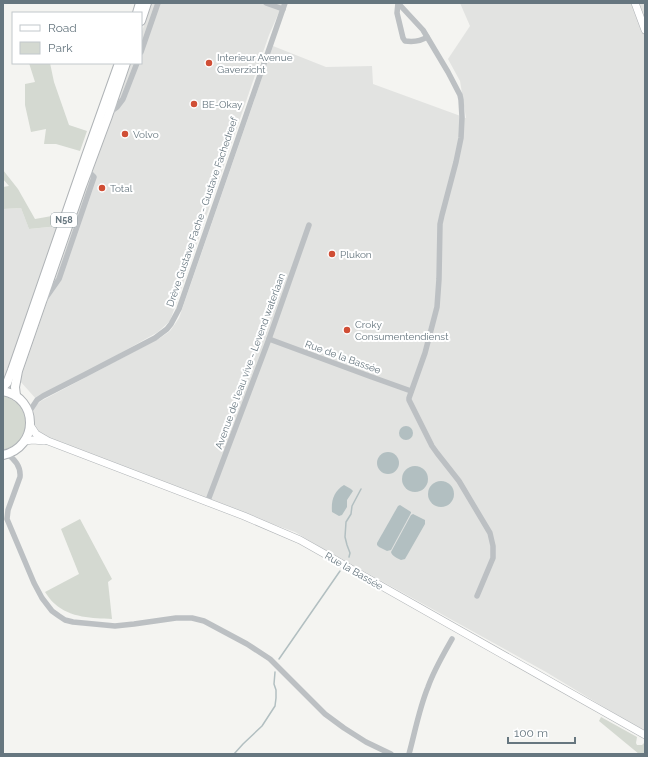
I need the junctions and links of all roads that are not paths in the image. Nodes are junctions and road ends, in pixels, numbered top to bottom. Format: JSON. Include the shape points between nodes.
{"nodes":[{"id":1,"x":147,"y":3,"type":"edge"},
{"id":2,"x":158,"y":3,"type":"edge"},
{"id":3,"x":266,"y":3,"type":"edge"},
{"id":4,"x":285,"y":3,"type":"edge"},
{"id":5,"x":398,"y":3,"type":"edge"},
{"id":6,"x":636,"y":3,"type":"edge"},
{"id":7,"x":283,"y":9,"type":"junction"},
{"id":8,"x":142,"y":18,"type":"edge"},
{"id":9,"x":645,"y":30,"type":"edge"},
{"id":10,"x":427,"y":37,"type":"junction"},
{"id":11,"x":142,"y":49,"type":"edge"},
{"id":12,"x":120,"y":64,"type":"edge"},
{"id":13,"x":126,"y":64,"type":"edge"},
{"id":14,"x":137,"y":64,"type":"edge"},
{"id":15,"x":109,"y":113,"type":"junction"},
{"id":16,"x":309,"y":225,"type":"dead end"},
{"id":17,"x":269,"y":339,"type":"junction"},
{"id":18,"x":3,"y":387,"type":"edge"},
{"id":19,"x":3,"y":391,"type":"edge"},
{"id":20,"x":411,"y":391,"type":"junction"},
{"id":21,"x":16,"y":396,"type":"junction"},
{"id":22,"x":41,"y":398,"type":"junction"},
{"id":23,"x":23,"y":402,"type":"junction"},
{"id":24,"x":29,"y":412,"type":"junction"},
{"id":25,"x":30,"y":425,"type":"junction"},
{"id":26,"x":25,"y":441,"type":"junction"},
{"id":27,"x":48,"y":441,"type":"junction"},
{"id":28,"x":17,"y":449,"type":"junction"},
{"id":29,"x":5,"y":455,"type":"edge"},
{"id":30,"x":17,"y":461,"type":"junction"},
{"id":31,"x":207,"y":503,"type":"junction"},
{"id":32,"x":5,"y":510,"type":"edge"},
{"id":33,"x":477,"y":596,"type":"dead end"},
{"id":34,"x":452,"y":639,"type":"dead end"},
{"id":35,"x":645,"y":735,"type":"edge"},
{"id":36,"x":391,"y":754,"type":"edge"},
{"id":37,"x":410,"y":754,"type":"edge"}],
"edges":[{"from":1,"to":8,"type":"highway"},
{"from":2,"to":11,"type":"street"},
{"from":3,"to":7,"type":"street"},
{"from":4,"to":7,"type":"street","name":"Drève Gustave Fache - Gustave Fachedreef"},
{"from":5,"to":10,"type":"street"},
{"from":5,"to":10,"type":"street","via":[[397,13],[404,40],[418,41]]},
{"from":6,"to":9,"type":"main road"},
{"from":7,"to":22,"type":"street","name":"Drève Gustave Fache - Gustave Fachedreef","via":[[180,309],[172,324],[155,338]]},
{"from":10,"to":20,"type":"street","via":[[458,91],[462,127],[440,224],[437,307],[425,353]]},
{"from":12,"to":18,"type":"highway","number":"N58","via":[[12,370]]},
{"from":13,"to":15,"type":"highway","number":"N58"},
{"from":14,"to":15,"type":"street","via":[[123,99]]},
{"from":15,"to":21,"type":"highway","number":"N58","via":[[17,377]]},
{"from":16,"to":17,"type":"street","name":"Avenue de l'eau vive - Levend waterlaan"},
{"from":17,"to":20,"type":"street","name":"Rue de la Bassée"},
{"from":17,"to":31,"type":"street","name":"Avenue de l'eau vive - Levend waterlaan"},
{"from":19,"to":21,"type":"highway"},
{"from":20,"to":33,"type":"street","via":[[409,400],[432,446],[465,490],[492,539],[493,558]]},
{"from":21,"to":23,"type":"highway"},
{"from":22,"to":23,"type":"street","name":"Drève Gustave Fache - Gustave Fachedreef"},
{"from":22,"to":24,"type":"street","name":"Drève Gustave Fache - Gustave Fachedreef"},
{"from":23,"to":24,"type":"highway"},
{"from":24,"to":25,"type":"highway"},
{"from":25,"to":26,"type":"highway"},
{"from":25,"to":27,"type":"main road","name":"Rue la Bassée","via":[[36,434]]},
{"from":26,"to":27,"type":"main road","name":"Rue la Bassée"},
{"from":26,"to":28,"type":"highway"},
{"from":27,"to":31,"type":"main road","name":"Rue la Bassée"},
{"from":28,"to":29,"type":"highway"},
{"from":28,"to":30,"type":"street"},
{"from":29,"to":30,"type":"street"},
{"from":30,"to":32,"type":"street","via":[[20,478]]},
{"from":31,"to":35,"type":"main road","name":"Rue la Bassée","via":[[300,540]]},
{"from":32,"to":36,"type":"street","via":[[34,583],[52,612],[73,622],[115,626],[181,618],[204,621],[270,659],[325,714],[366,742]]},
{"from":34,"to":37,"type":"street","via":[[427,688]]}]}
